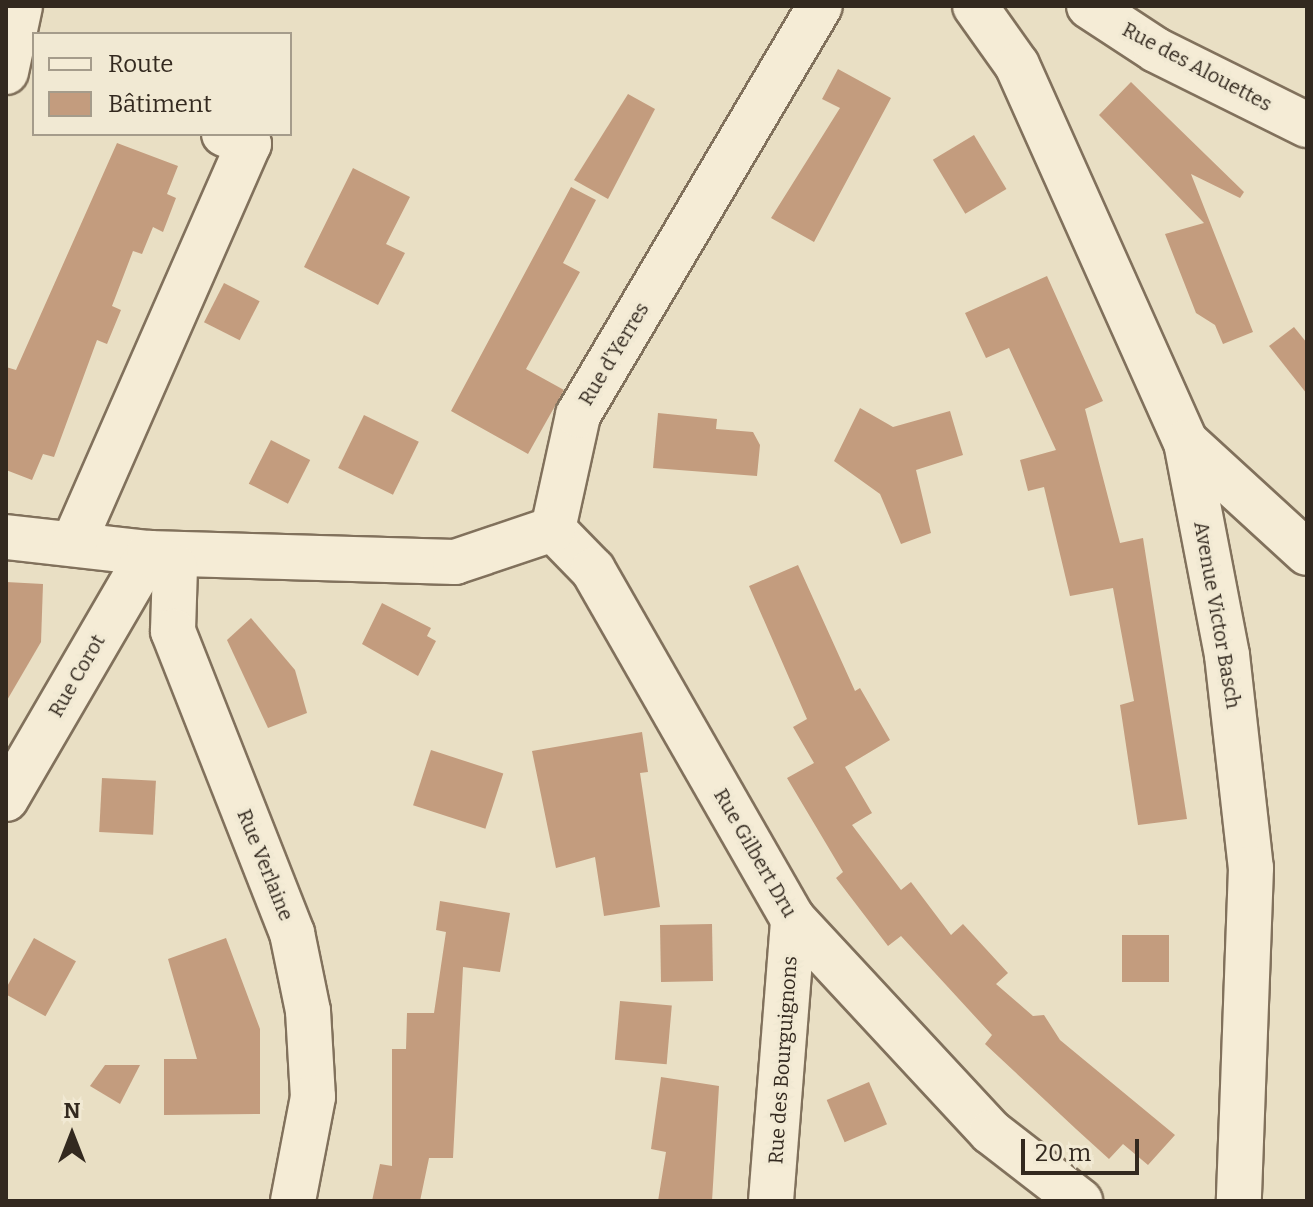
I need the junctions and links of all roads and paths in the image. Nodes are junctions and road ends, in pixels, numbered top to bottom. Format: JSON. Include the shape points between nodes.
{"nodes":[{"id":1,"x":20,"y":6,"type":"edge"},
{"id":2,"x":820,"y":6,"type":"edge"},
{"id":3,"x":975,"y":6,"type":"edge"},
{"id":4,"x":1001,"y":6,"type":"edge"},
{"id":5,"x":1089,"y":6,"type":"edge"},
{"id":6,"x":1017,"y":65,"type":"junction"},
{"id":7,"x":6,"y":72,"type":"edge"},
{"id":8,"x":1307,"y":125,"type":"edge"},
{"id":9,"x":229,"y":136,"type":"edge"},
{"id":10,"x":1186,"y":442,"type":"junction"},
{"id":11,"x":553,"y":529,"type":"junction"},
{"id":12,"x":6,"y":537,"type":"edge"},
{"id":13,"x":74,"y":542,"type":"junction"},
{"id":14,"x":149,"y":553,"type":"junction"},
{"id":15,"x":1307,"y":553,"type":"edge"},
{"id":16,"x":107,"y":624,"type":"junction"},
{"id":17,"x":173,"y":631,"type":"junction"},
{"id":18,"x":6,"y":799,"type":"edge"},
{"id":19,"x":793,"y":919,"type":"junction"},
{"id":20,"x":293,"y":1201,"type":"edge"},
{"id":21,"x":771,"y":1201,"type":"edge"},
{"id":22,"x":1080,"y":1201,"type":"edge"},
{"id":23,"x":1239,"y":1201,"type":"edge"}],
"edges":[{"from":1,"to":7,"type":"street"},
{"from":2,"to":11,"type":"street","name":"Rue d'Yerres","via":[[578,415]]},
{"from":3,"to":6,"type":"street","name":"Avenue Victor Basch"},
{"from":4,"to":6,"type":"street","name":"Avenue Victor Basch"},
{"from":5,"to":8,"type":"street","name":"Rue des Alouettes","via":[[1156,50]]},
{"from":6,"to":10,"type":"street","name":"Avenue Victor Basch"},
{"from":9,"to":13,"type":"street","via":[[249,144]]},
{"from":10,"to":15,"type":"street"},
{"from":10,"to":23,"type":"street","name":"Avenue Victor Basch","via":[[1227,655],[1251,868]]},
{"from":11,"to":14,"type":"street","via":[[455,562]]},
{"from":11,"to":19,"type":"street","name":"Rue Gilbert Dru","via":[[593,570]]},
{"from":12,"to":13,"type":"street"},
{"from":13,"to":14,"type":"street"},
{"from":14,"to":16,"type":"street","name":"Rue Corot"},
{"from":14,"to":17,"type":"street","name":"Rue Verlaine","via":[[175,567]]},
{"from":16,"to":17,"type":"street","via":[[130,620]]},
{"from":16,"to":18,"type":"street","name":"Rue Corot"},
{"from":17,"to":20,"type":"street","name":"Rue Verlaine","via":[[296,949],[313,1097]]},
{"from":19,"to":21,"type":"street","name":"Rue des Bourguignons"},
{"from":19,"to":22,"type":"street","name":"Rue Gilbert Dru","via":[[991,1132]]}]}
